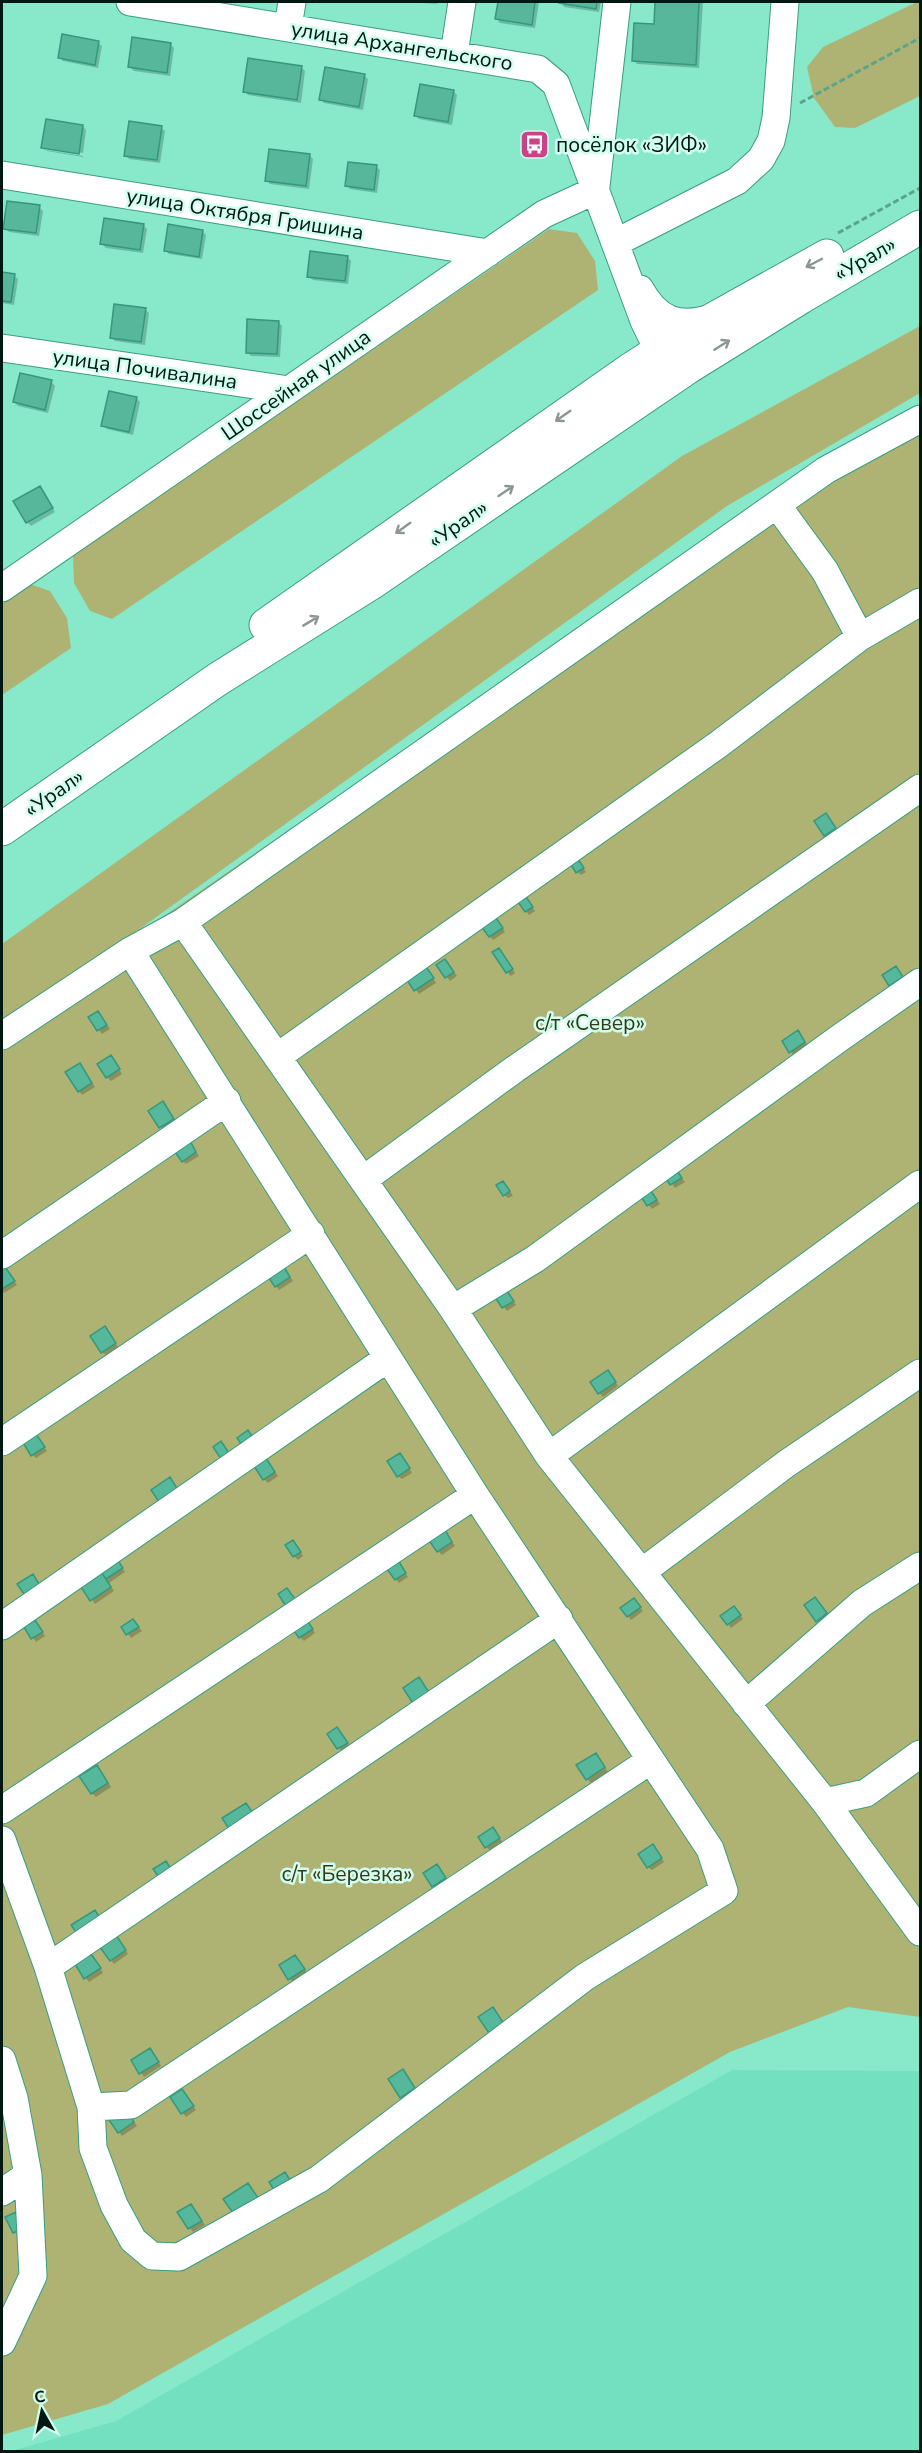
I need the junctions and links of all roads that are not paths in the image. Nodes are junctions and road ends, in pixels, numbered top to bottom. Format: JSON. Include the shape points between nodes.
{"nodes":[{"id":1,"x":130,"y":2,"type":"edge"},
{"id":2,"x":462,"y":2,"type":"edge"},
{"id":3,"x":617,"y":2,"type":"edge"},
{"id":4,"x":785,"y":2,"type":"edge"},
{"id":5,"x":290,"y":14,"type":"edge"},
{"id":6,"x":454,"y":54,"type":"junction"},
{"id":7,"x":2,"y":175,"type":"edge"},
{"id":8,"x":596,"y":190,"type":"junction"},
{"id":9,"x":921,"y":205,"type":"edge"},
{"id":10,"x":921,"y":227,"type":"edge"},
{"id":11,"x":615,"y":243,"type":"junction"},
{"id":12,"x":488,"y":253,"type":"junction"},
{"id":13,"x":717,"y":317,"type":"junction"},
{"id":14,"x":2,"y":348,"type":"edge"},
{"id":15,"x":665,"y":364,"type":"junction"},
{"id":16,"x":611,"y":382,"type":"junction"},
{"id":17,"x":289,"y":390,"type":"junction"},
{"id":18,"x":921,"y":419,"type":"edge"},
{"id":19,"x":777,"y":505,"type":"junction"},
{"id":20,"x":2,"y":588,"type":"edge"},
{"id":21,"x":921,"y":602,"type":"edge"},
{"id":22,"x":860,"y":637,"type":"junction"},
{"id":23,"x":921,"y":788,"type":"edge"},
{"id":24,"x":2,"y":805,"type":"edge"},
{"id":25,"x":2,"y":829,"type":"edge"},
{"id":26,"x":183,"y":922,"type":"junction"},
{"id":27,"x":130,"y":951,"type":"junction"},
{"id":28,"x":921,"y":982,"type":"edge"},
{"id":29,"x":2,"y":1036,"type":"edge"},
{"id":30,"x":277,"y":1057,"type":"junction"},
{"id":31,"x":227,"y":1101,"type":"junction"},
{"id":32,"x":363,"y":1180,"type":"junction"},
{"id":33,"x":921,"y":1184,"type":"edge"},
{"id":34,"x":311,"y":1234,"type":"junction"},
{"id":35,"x":2,"y":1256,"type":"edge"},
{"id":36,"x":453,"y":1309,"type":"junction"},
{"id":37,"x":388,"y":1358,"type":"junction"},
{"id":38,"x":921,"y":1373,"type":"edge"},
{"id":39,"x":2,"y":1442,"type":"edge"},
{"id":40,"x":549,"y":1456,"type":"junction"},
{"id":41,"x":475,"y":1495,"type":"junction"},
{"id":42,"x":921,"y":1566,"type":"edge"},
{"id":43,"x":642,"y":1572,"type":"junction"},
{"id":44,"x":559,"y":1619,"type":"junction"},
{"id":45,"x":2,"y":1626,"type":"edge"},
{"id":46,"x":746,"y":1704,"type":"junction"},
{"id":47,"x":921,"y":1754,"type":"edge"},
{"id":48,"x":651,"y":1760,"type":"junction"},
{"id":49,"x":825,"y":1802,"type":"junction"},
{"id":50,"x":2,"y":1810,"type":"edge"},
{"id":51,"x":2,"y":1840,"type":"edge"},
{"id":52,"x":921,"y":1932,"type":"edge"},
{"id":53,"x":48,"y":1967,"type":"junction"},
{"id":54,"x":2,"y":2060,"type":"edge"},
{"id":55,"x":91,"y":2107,"type":"junction"},
{"id":56,"x":28,"y":2175,"type":"junction"},
{"id":57,"x":2,"y":2192,"type":"edge"},
{"id":58,"x":2,"y":2342,"type":"edge"}],
"edges":[{"from":1,"to":5,"type":"street","name":"улица Архангельского"},
{"from":2,"to":6,"type":"street"},
{"from":3,"to":8,"type":"street"},
{"from":4,"to":11,"type":"street","via":[[776,118],[771,141],[761,159],[737,181]]},
{"from":5,"to":6,"type":"street","name":"улица Архангельского"},
{"from":6,"to":8,"type":"street","name":"улица Архангельского","via":[[538,69],[556,84]]},
{"from":7,"to":12,"type":"street","name":"улица Октября Гришина"},
{"from":8,"to":11,"type":"street","name":"улица Архангельского"},
{"from":8,"to":12,"type":"street","name":"Шоссейная улица","via":[[544,214]]},
{"from":9,"to":13,"type":"highway","name":"«Урал»","one_way":true},
{"from":15,"to":10,"type":"highway","name":"«Урал»","one_way":true,"via":[[801,297]]},
{"from":11,"to":13,"type":"street","via":[[654,311],[688,324]]},
{"from":11,"to":15,"type":"street"},
{"from":11,"to":16,"type":"street","via":[[635,327],[630,352]]},
{"from":12,"to":17,"type":"street","name":"Шоссейная улица"},
{"from":13,"to":15,"type":"highway","name":"«Урал»"},
{"from":14,"to":17,"type":"street","name":"улица Почивалина"},
{"from":15,"to":16,"type":"highway","name":"«Урал»"},
{"from":25,"to":15,"type":"highway","name":"«Урал»","one_way":true,"via":[[219,679],[371,583]]},
{"from":16,"to":24,"type":"highway","name":"«Урал»","one_way":true},
{"from":17,"to":20,"type":"street","name":"Шоссейная улица"},
{"from":18,"to":19,"type":"street","via":[[826,470]]},
{"from":19,"to":22,"type":"street","via":[[825,571]]},
{"from":19,"to":26,"type":"street"},
{"from":21,"to":22,"type":"street"},
{"from":22,"to":30,"type":"street","via":[[719,744]]},
{"from":23,"to":32,"type":"street","via":[[514,1069]]},
{"from":26,"to":27,"type":"street"},
{"from":26,"to":30,"type":"street"},
{"from":27,"to":29,"type":"street"},
{"from":27,"to":31,"type":"street"},
{"from":28,"to":36,"type":"street","via":[[535,1259]]},
{"from":30,"to":32,"type":"street"},
{"from":31,"to":34,"type":"street"},
{"from":31,"to":35,"type":"street"},
{"from":32,"to":36,"type":"street"},
{"from":33,"to":40,"type":"street"},
{"from":34,"to":37,"type":"street"},
{"from":34,"to":39,"type":"street"},
{"from":36,"to":40,"type":"street"},
{"from":37,"to":41,"type":"street"},
{"from":37,"to":45,"type":"street"},
{"from":38,"to":43,"type":"street","via":[[786,1464]]},
{"from":40,"to":43,"type":"street"},
{"from":41,"to":44,"type":"street"},
{"from":41,"to":50,"type":"street"},
{"from":42,"to":46,"type":"street","via":[[862,1603]]},
{"from":43,"to":46,"type":"street"},
{"from":44,"to":48,"type":"street"},
{"from":44,"to":53,"type":"street"},
{"from":46,"to":49,"type":"street"},
{"from":47,"to":49,"type":"street","via":[[866,1793]]},
{"from":48,"to":55,"type":"street","via":[[131,2105]]},
{"from":48,"to":55,"type":"street","via":[[710,1849],[724,1891],[585,1977],[319,2179],[178,2257],[152,2256],[134,2240],[114,2205],[93,2148]]},
{"from":49,"to":52,"type":"street"},
{"from":51,"to":53,"type":"street"},
{"from":53,"to":55,"type":"street"},
{"from":54,"to":56,"type":"street","via":[[14,2098]]},
{"from":56,"to":57,"type":"street"},
{"from":56,"to":58,"type":"street","via":[[33,2276]]}]}
